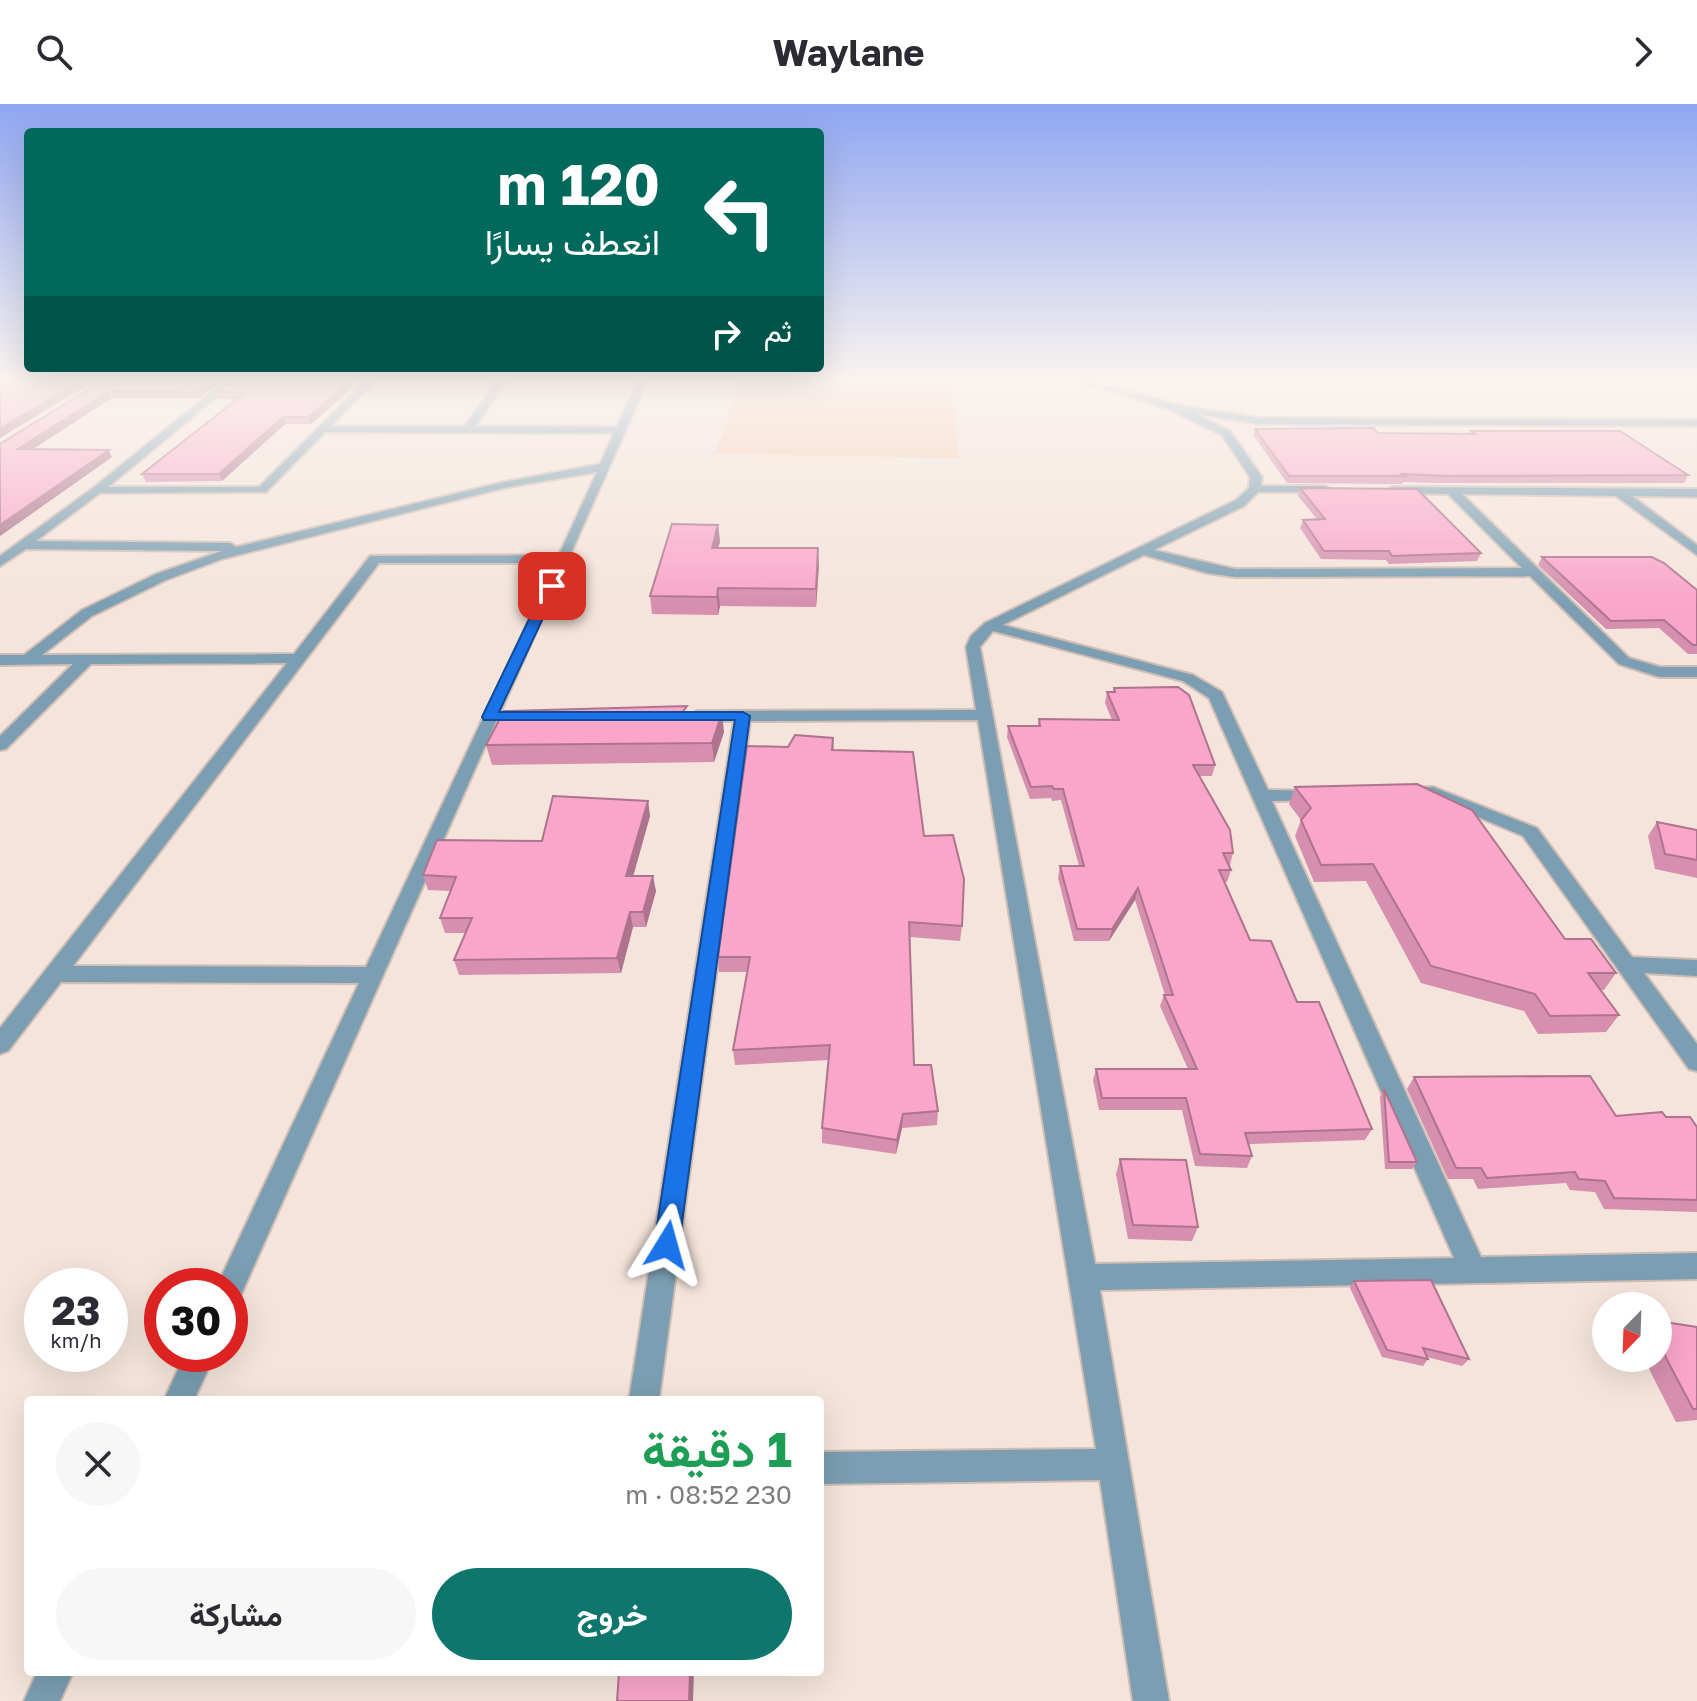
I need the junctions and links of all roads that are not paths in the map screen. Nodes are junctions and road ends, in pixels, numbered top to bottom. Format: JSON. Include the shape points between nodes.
{"nodes":[{"id":1,"x":138,"y":457,"type":"edge"},
{"id":2,"x":296,"y":457,"type":"edge"},
{"id":3,"x":609,"y":457,"type":"edge"},
{"id":4,"x":1243,"y":457,"type":"edge"},
{"id":5,"x":604,"y":467,"type":"junction"},
{"id":6,"x":1255,"y":489,"type":"junction"},
{"id":7,"x":1345,"y":489,"type":"edge"},
{"id":8,"x":97,"y":490,"type":"junction"},
{"id":9,"x":1375,"y":490,"type":"edge"},
{"id":10,"x":1451,"y":490,"type":"junction"},
{"id":11,"x":1619,"y":492,"type":"junction"},
{"id":12,"x":1697,"y":493,"type":"edge"},
{"id":13,"x":27,"y":545,"type":"junction"},
{"id":14,"x":254,"y":547,"type":"junction"},
{"id":15,"x":1142,"y":551,"type":"junction"},
{"id":16,"x":1697,"y":551,"type":"edge"},
{"id":17,"x":564,"y":559,"type":"junction"},
{"id":18,"x":0,"y":562,"type":"edge"},
{"id":19,"x":1533,"y":572,"type":"junction"},
{"id":20,"x":990,"y":626,"type":"junction"},
{"id":21,"x":299,"y":658,"type":"junction"},
{"id":22,"x":0,"y":660,"type":"edge"},
{"id":23,"x":27,"y":660,"type":"junction"},
{"id":24,"x":85,"y":661,"type":"junction"},
{"id":25,"x":1697,"y":672,"type":"edge"},
{"id":26,"x":985,"y":715,"type":"junction"},
{"id":27,"x":680,"y":716,"type":"edge"},
{"id":28,"x":743,"y":716,"type":"junction"},
{"id":29,"x":0,"y":745,"type":"edge"},
{"id":30,"x":1387,"y":793,"type":"edge"},
{"id":31,"x":1340,"y":794,"type":"edge"},
{"id":32,"x":1262,"y":796,"type":"junction"},
{"id":33,"x":1626,"y":964,"type":"junction"},
{"id":34,"x":1697,"y":968,"type":"edge"},
{"id":35,"x":55,"y":974,"type":"junction"},
{"id":36,"x":372,"y":975,"type":"junction"},
{"id":37,"x":0,"y":1045,"type":"edge"},
{"id":38,"x":1697,"y":1062,"type":"edge"},
{"id":39,"x":1697,"y":1266,"type":"edge"},
{"id":40,"x":239,"y":1268,"type":"edge"},
{"id":41,"x":1473,"y":1270,"type":"junction"},
{"id":42,"x":1084,"y":1277,"type":"junction"},
{"id":43,"x":192,"y":1372,"type":"edge"},
{"id":44,"x":181,"y":1396,"type":"edge"},
{"id":45,"x":645,"y":1396,"type":"edge"},
{"id":46,"x":1114,"y":1464,"type":"junction"},
{"id":47,"x":824,"y":1468,"type":"edge"},
{"id":48,"x":53,"y":1676,"type":"edge"},
{"id":49,"x":42,"y":1701,"type":"edge"},
{"id":50,"x":1151,"y":1701,"type":"edge"}],
"edges":[{"from":1,"to":8,"type":"street"},
{"from":2,"to":8,"type":"street","via":[[262,490]]},
{"from":3,"to":5,"type":"street"},
{"from":4,"to":6,"type":"street","via":[[1253,471]]},
{"from":5,"to":14,"type":"street","via":[[504,485]]},
{"from":5,"to":17,"type":"street"},
{"from":6,"to":7,"type":"street"},
{"from":6,"to":15,"type":"street","via":[[1240,503]]},
{"from":8,"to":13,"type":"street"},
{"from":9,"to":10,"type":"street"},
{"from":10,"to":11,"type":"street"},
{"from":10,"to":19,"type":"street"},
{"from":11,"to":12,"type":"street"},
{"from":11,"to":16,"type":"street"},
{"from":13,"to":14,"type":"street"},
{"from":13,"to":18,"type":"street"},
{"from":14,"to":23,"type":"street","via":[[161,577],[87,613]]},
{"from":15,"to":19,"type":"street","via":[[1235,573]]},
{"from":15,"to":20,"type":"street"},
{"from":17,"to":21,"type":"street","via":[[375,559]]},
{"from":17,"to":36,"type":"street","via":[[498,717]]},
{"from":19,"to":25,"type":"street","via":[[1624,661],[1659,672]]},
{"from":20,"to":26,"type":"street","via":[[973,647]]},
{"from":20,"to":32,"type":"street","via":[[1188,678],[1208,688],[1221,701]]},
{"from":21,"to":24,"type":"street"},
{"from":21,"to":35,"type":"street"},
{"from":22,"to":23,"type":"street"},
{"from":23,"to":24,"type":"street"},
{"from":24,"to":29,"type":"street"},
{"from":26,"to":28,"type":"street"},
{"from":26,"to":42,"type":"street"},
{"from":27,"to":28,"type":"street"},
{"from":28,"to":45,"type":"street"},
{"from":30,"to":33,"type":"street","via":[[1433,792],[1530,832]]},
{"from":31,"to":32,"type":"street"},
{"from":32,"to":41,"type":"street"},
{"from":33,"to":34,"type":"street"},
{"from":33,"to":38,"type":"street"},
{"from":35,"to":36,"type":"street"},
{"from":35,"to":37,"type":"street"},
{"from":36,"to":40,"type":"street"},
{"from":39,"to":41,"type":"street"},
{"from":41,"to":42,"type":"street"},
{"from":42,"to":46,"type":"street"},
{"from":43,"to":44,"type":"street"},
{"from":46,"to":47,"type":"street"},
{"from":46,"to":50,"type":"street"},
{"from":48,"to":49,"type":"street"}]}
